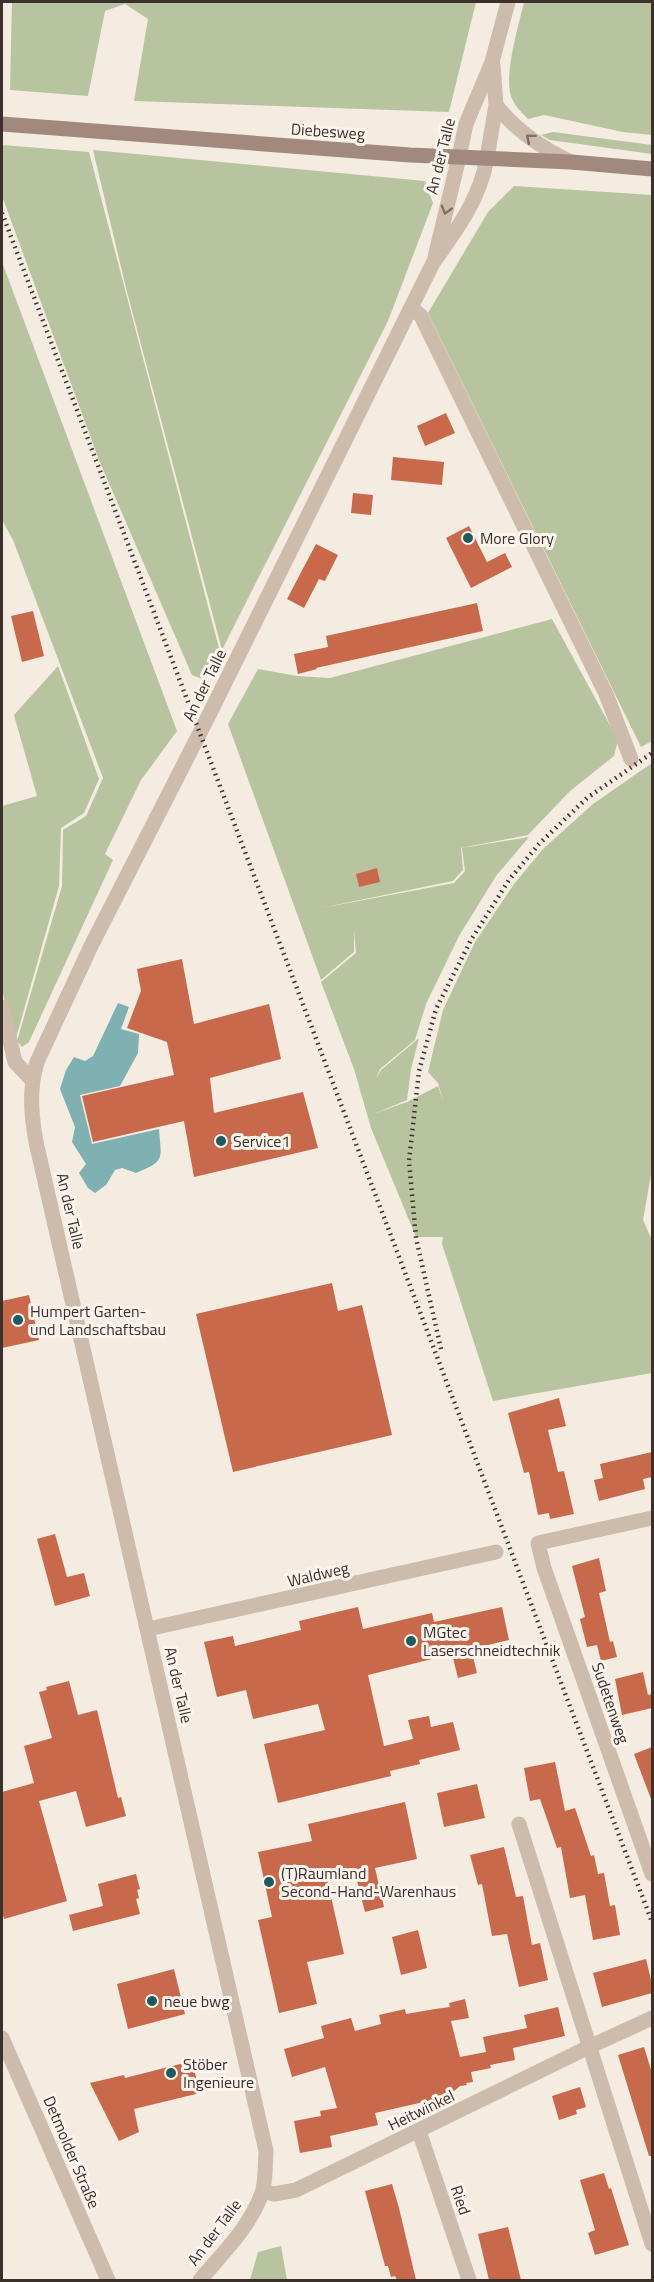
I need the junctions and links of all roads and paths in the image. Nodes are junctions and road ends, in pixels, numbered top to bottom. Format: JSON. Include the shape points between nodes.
{"nodes":[{"id":1,"x":508,"y":2,"type":"edge"},
{"id":2,"x":492,"y":62,"type":"junction"},
{"id":3,"x":496,"y":105,"type":"junction"},
{"id":4,"x":2,"y":124,"type":"edge"},
{"id":5,"x":459,"y":157,"type":"junction"},
{"id":6,"x":487,"y":158,"type":"junction"},
{"id":7,"x":571,"y":162,"type":"junction"},
{"id":8,"x":652,"y":169,"type":"edge"},
{"id":9,"x":433,"y":263,"type":"junction"},
{"id":10,"x":411,"y":307,"type":"junction"},
{"id":11,"x":631,"y":759,"type":"dead end"},
{"id":12,"x":2,"y":1007,"type":"edge"},
{"id":13,"x":32,"y":1080,"type":"junction"},
{"id":14,"x":652,"y":1518,"type":"edge"},
{"id":15,"x":496,"y":1552,"type":"dead end"},
{"id":16,"x":148,"y":1629,"type":"junction"},
{"id":17,"x":519,"y":1824,"type":"dead end"},
{"id":18,"x":652,"y":1874,"type":"edge"},
{"id":19,"x":652,"y":2018,"type":"edge"},
{"id":20,"x":2,"y":2038,"type":"edge"},
{"id":21,"x":591,"y":2046,"type":"junction"},
{"id":22,"x":419,"y":2131,"type":"junction"},
{"id":23,"x":263,"y":2191,"type":"junction"},
{"id":24,"x":652,"y":2244,"type":"edge"},
{"id":25,"x":108,"y":2280,"type":"edge"},
{"id":26,"x":200,"y":2280,"type":"edge"},
{"id":27,"x":469,"y":2280,"type":"edge"}],
"edges":[{"from":1,"to":2,"type":"street","name":"An der Talle"},
{"from":2,"to":3,"type":"street","name":"An der Talle"},
{"from":2,"to":5,"type":"street","name":"An der Talle","via":[[466,124]]},
{"from":3,"to":6,"type":"street","name":"An der Talle"},
{"from":7,"to":3,"type":"street","one_way":true,"via":[[543,149]]},
{"from":4,"to":5,"type":"main road","name":"Diebesweg"},
{"from":5,"to":6,"type":"main road","name":"Diebesweg"},
{"from":5,"to":9,"type":"street","name":"An der Talle","one_way":true},
{"from":6,"to":7,"type":"main road","name":"Diebesweg"},
{"from":6,"to":9,"type":"street","name":"An der Talle","via":[[471,208]]},
{"from":7,"to":8,"type":"main road","name":"Diebesweg"},
{"from":9,"to":10,"type":"street","name":"An der Talle"},
{"from":10,"to":11,"type":"street","via":[[421,316],[591,663]]},
{"from":10,"to":13,"type":"street","name":"An der Talle","via":[[91,946]]},
{"from":12,"to":13,"type":"street","via":[[15,1062]]},
{"from":13,"to":16,"type":"street","name":"An der Talle","via":[[36,1142]]},
{"from":14,"to":18,"type":"street","name":"Sudetenweg","via":[[538,1543]]},
{"from":15,"to":16,"type":"street","name":"Waldweg"},
{"from":16,"to":23,"type":"street","name":"An der Talle","via":[[266,2151]]},
{"from":17,"to":21,"type":"street"},
{"from":19,"to":21,"type":"street","name":"Heitwinkel"},
{"from":20,"to":25,"type":"street","name":"Detmolder Straße"},
{"from":21,"to":22,"type":"street","name":"Heitwinkel"},
{"from":21,"to":24,"type":"street"},
{"from":22,"to":23,"type":"street","name":"Heitwinkel","via":[[296,2190],[274,2194]]},
{"from":22,"to":27,"type":"street","name":"Ried"},
{"from":23,"to":26,"type":"street","name":"An der Talle","via":[[252,2215]]}]}
